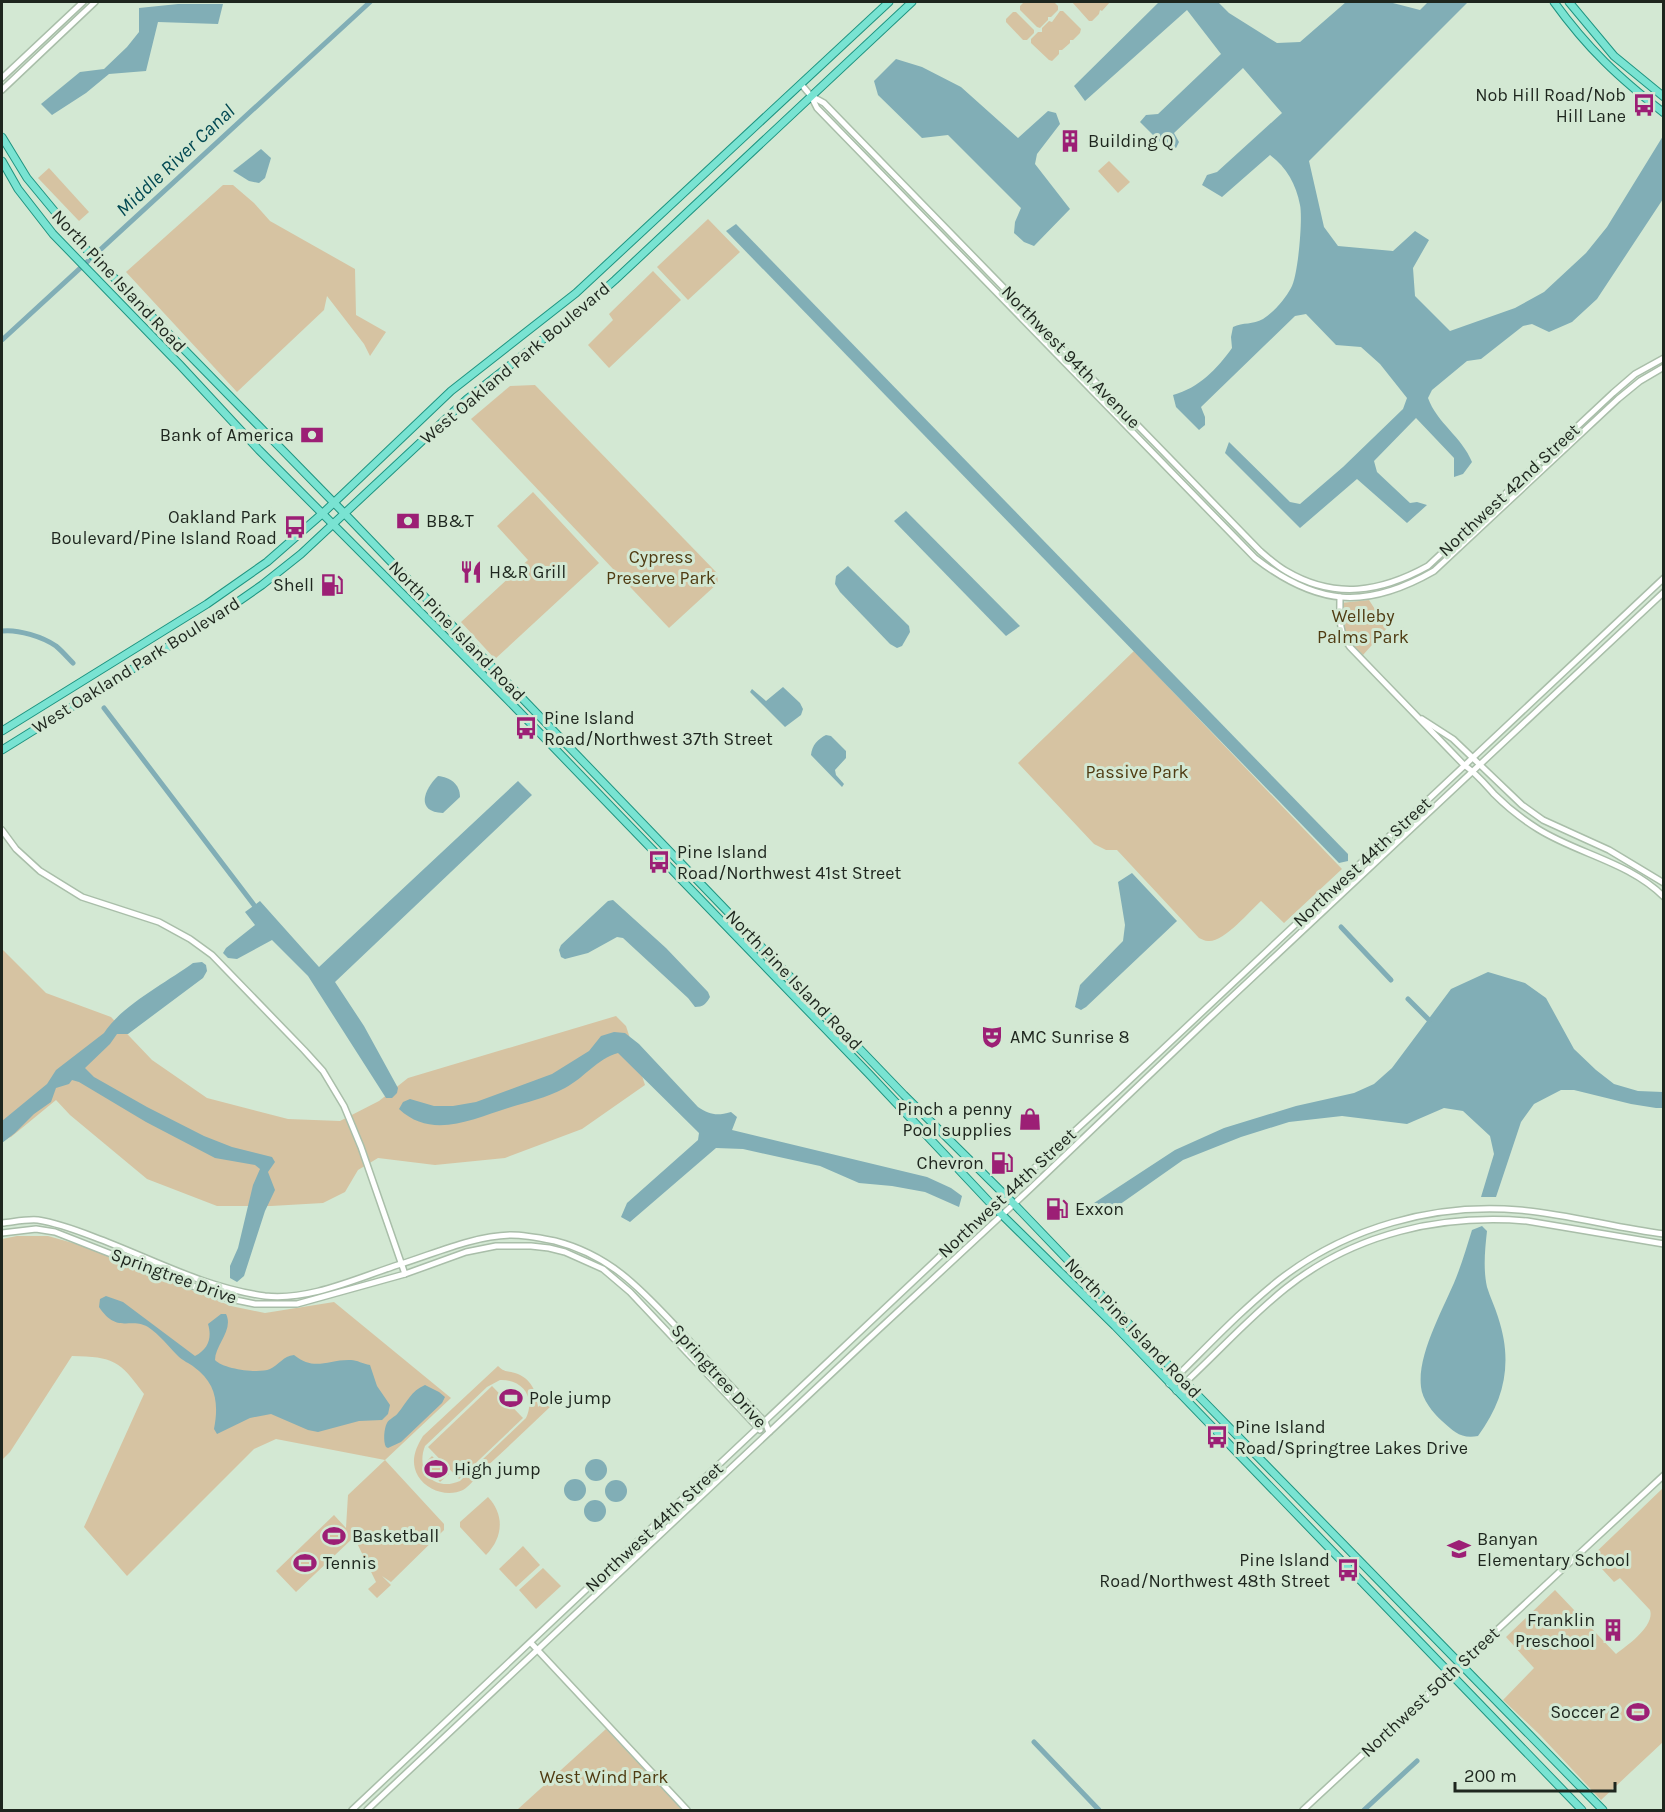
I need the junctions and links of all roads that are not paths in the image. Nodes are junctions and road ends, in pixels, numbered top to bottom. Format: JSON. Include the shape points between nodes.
{"nodes":[{"id":1,"x":83,"y":2,"type":"edge"},
{"id":2,"x":95,"y":2,"type":"edge"},
{"id":3,"x":889,"y":2,"type":"edge"},
{"id":4,"x":912,"y":2,"type":"edge"},
{"id":5,"x":1554,"y":2,"type":"edge"},
{"id":6,"x":1569,"y":2,"type":"edge"},
{"id":7,"x":2,"y":78,"type":"edge"},
{"id":8,"x":801,"y":84,"type":"junction"},
{"id":9,"x":2,"y":90,"type":"edge"},
{"id":10,"x":811,"y":96,"type":"junction"},
{"id":11,"x":1664,"y":98,"type":"edge"},
{"id":12,"x":1664,"y":113,"type":"edge"},
{"id":13,"x":2,"y":137,"type":"edge"},
{"id":14,"x":2,"y":161,"type":"edge"},
{"id":15,"x":1664,"y":358,"type":"edge"},
{"id":16,"x":1664,"y":368,"type":"edge"},
{"id":17,"x":333,"y":503,"type":"junction"},
{"id":18,"x":323,"y":513,"type":"junction"},
{"id":19,"x":344,"y":513,"type":"junction"},
{"id":20,"x":333,"y":523,"type":"junction"},
{"id":21,"x":1664,"y":578,"type":"edge"},
{"id":22,"x":1340,"y":589,"type":"junction"},
{"id":23,"x":1664,"y":592,"type":"edge"},
{"id":24,"x":1340,"y":598,"type":"junction"},
{"id":25,"x":1418,"y":717,"type":"junction"},
{"id":26,"x":2,"y":731,"type":"edge"},
{"id":27,"x":2,"y":750,"type":"edge"},
{"id":28,"x":1473,"y":757,"type":"junction"},
{"id":29,"x":1480,"y":764,"type":"junction"},
{"id":30,"x":1464,"y":765,"type":"junction"},
{"id":31,"x":1473,"y":771,"type":"junction"},
{"id":32,"x":2,"y":830,"type":"edge"},
{"id":33,"x":1664,"y":883,"type":"edge"},
{"id":34,"x":1664,"y":897,"type":"edge"},
{"id":35,"x":1005,"y":1195,"type":"junction"},
{"id":36,"x":1014,"y":1204,"type":"junction"},
{"id":37,"x":993,"y":1206,"type":"junction"},
{"id":38,"x":1002,"y":1214,"type":"junction"},
{"id":39,"x":2,"y":1223,"type":"edge"},
{"id":40,"x":2,"y":1233,"type":"edge"},
{"id":41,"x":1664,"y":1234,"type":"edge"},
{"id":42,"x":1664,"y":1244,"type":"edge"},
{"id":43,"x":402,"y":1264,"type":"junction"},
{"id":44,"x":405,"y":1274,"type":"junction"},
{"id":45,"x":1070,"y":1282,"type":"junction"},
{"id":46,"x":1126,"y":1320,"type":"junction"},
{"id":47,"x":1178,"y":1375,"type":"junction"},
{"id":48,"x":1185,"y":1383,"type":"junction"},
{"id":49,"x":1169,"y":1384,"type":"junction"},
{"id":50,"x":1176,"y":1391,"type":"junction"},
{"id":51,"x":765,"y":1422,"type":"junction"},
{"id":52,"x":758,"y":1429,"type":"junction"},
{"id":53,"x":769,"y":1432,"type":"junction"},
{"id":54,"x":1664,"y":1475,"type":"edge"},
{"id":55,"x":664,"y":1517,"type":"junction"},
{"id":56,"x":671,"y":1524,"type":"junction"},
{"id":57,"x":1345,"y":1564,"type":"junction"},
{"id":58,"x":1368,"y":1570,"type":"junction"},
{"id":59,"x":531,"y":1643,"type":"junction"},
{"id":60,"x":538,"y":1649,"type":"junction"},
{"id":61,"x":1460,"y":1665,"type":"junction"},
{"id":62,"x":1451,"y":1673,"type":"junction"},
{"id":63,"x":352,"y":1810,"type":"edge"},
{"id":64,"x":367,"y":1810,"type":"edge"},
{"id":65,"x":687,"y":1810,"type":"edge"},
{"id":66,"x":1303,"y":1810,"type":"edge"},
{"id":67,"x":1582,"y":1810,"type":"edge"},
{"id":68,"x":1603,"y":1810,"type":"edge"}],
"edges":[{"from":1,"to":7,"type":"street"},
{"from":2,"to":9,"type":"street"},
{"from":3,"to":8,"type":"main road","name":"West Oakland Park Boulevard"},
{"from":4,"to":10,"type":"main road","name":"West Oakland Park Boulevard"},
{"from":5,"to":12,"type":"main road","via":[[1606,65]]},
{"from":6,"to":11,"type":"main road","via":[[1614,56]]},
{"from":8,"to":10,"type":"street","name":"Northwest 94th Avenue"},
{"from":8,"to":17,"type":"main road","name":"West Oakland Park Boulevard","via":[[576,293],[457,386]]},
{"from":10,"to":19,"type":"main road","name":"West Oakland Park Boulevard","via":[[594,298],[470,396]]},
{"from":10,"to":22,"type":"street","name":"Northwest 94th Avenue","via":[[824,103],[1260,551],[1284,571],[1314,584]]},
{"from":10,"to":24,"type":"street","name":"Northwest 94th Avenue","via":[[817,108],[1256,558],[1296,585]]},
{"from":13,"to":17,"type":"main road","name":"North Pine Island Road","via":[[27,178],[101,266]]},
{"from":14,"to":18,"type":"main road","name":"North Pine Island Road","via":[[38,217]]},
{"from":15,"to":22,"type":"street","name":"Northwest 42nd Street","via":[[1612,393],[1428,566],[1380,587]]},
{"from":16,"to":24,"type":"street","name":"Northwest 42nd Street","via":[[1618,399],[1434,571],[1387,593]]},
{"from":17,"to":18,"type":"main road","name":"West Oakland Park Boulevard"},
{"from":17,"to":19,"type":"main road","name":"North Pine Island Road"},
{"from":18,"to":20,"type":"main road","name":"North Pine Island Road"},
{"from":18,"to":26,"type":"main road","name":"West Oakland Park Boulevard","via":[[228,590]]},
{"from":19,"to":20,"type":"main road","name":"West Oakland Park Boulevard"},
{"from":19,"to":35,"type":"main road","name":"North Pine Island Road"},
{"from":20,"to":27,"type":"main road","name":"West Oakland Park Boulevard","via":[[278,573],[230,608]]},
{"from":20,"to":37,"type":"main road","name":"North Pine Island Road"},
{"from":21,"to":28,"type":"street","name":"Northwest 44th Street"},
{"from":22,"to":24,"type":"street"},
{"from":23,"to":29,"type":"street","name":"Northwest 44th Street"},
{"from":24,"to":25,"type":"street","via":[[1343,639]]},
{"from":25,"to":28,"type":"street"},
{"from":25,"to":30,"type":"street"},
{"from":28,"to":29,"type":"street"},
{"from":28,"to":30,"type":"street","name":"Northwest 44th Street"},
{"from":29,"to":31,"type":"street","name":"Northwest 44th Street"},
{"from":29,"to":33,"type":"street","via":[[1522,806],[1543,820],[1616,854]]},
{"from":30,"to":31,"type":"street"},
{"from":30,"to":35,"type":"street","name":"Northwest 44th Street"},
{"from":31,"to":34,"type":"street","via":[[1515,813],[1538,829],[1626,870]]},
{"from":31,"to":36,"type":"street","name":"Northwest 44th Street"},
{"from":32,"to":43,"type":"street","via":[[40,871],[82,897],[159,922],[212,955],[304,1050],[323,1071],[344,1106]]},
{"from":35,"to":36,"type":"main road","name":"North Pine Island Road"},
{"from":35,"to":37,"type":"street","name":"Northwest 44th Street"},
{"from":36,"to":38,"type":"street","name":"Northwest 44th Street"},
{"from":36,"to":46,"type":"main road","name":"North Pine Island Road"},
{"from":37,"to":38,"type":"main road","name":"North Pine Island Road"},
{"from":37,"to":51,"type":"street","name":"Northwest 44th Street"},
{"from":38,"to":45,"type":"main road","name":"North Pine Island Road"},
{"from":38,"to":53,"type":"street","name":"Northwest 44th Street"},
{"from":39,"to":43,"type":"street","name":"Springtree Drive","via":[[37,1220],[56,1224],[208,1283],[270,1296],[320,1290]]},
{"from":40,"to":44,"type":"street","name":"Springtree Drive","via":[[36,1229],[55,1232],[220,1297],[255,1304],[297,1304]]},
{"from":41,"to":47,"type":"street","via":[[1489,1209],[1437,1212],[1393,1222],[1338,1244],[1289,1273]]},
{"from":42,"to":48,"type":"street","via":[[1504,1219],[1446,1221],[1404,1230],[1353,1248],[1296,1280]]},
{"from":43,"to":44,"type":"street"},
{"from":43,"to":51,"type":"street","name":"Springtree Drive","via":[[462,1244],[508,1235],[530,1235],[587,1251],[636,1285]]},
{"from":44,"to":52,"type":"street","name":"Springtree Drive","via":[[466,1252],[496,1246],[549,1248],[586,1261],[603,1269],[630,1292]]},
{"from":45,"to":46,"type":"main road","via":[[1112,1317]]},
{"from":45,"to":49,"type":"main road","name":"North Pine Island Road"},
{"from":46,"to":47,"type":"main road","name":"North Pine Island Road"},
{"from":47,"to":48,"type":"main road","name":"North Pine Island Road"},
{"from":47,"to":49,"type":"street"},
{"from":48,"to":50,"type":"street"},
{"from":48,"to":58,"type":"main road","name":"North Pine Island Road"},
{"from":49,"to":50,"type":"main road","name":"North Pine Island Road"},
{"from":50,"to":57,"type":"main road","name":"North Pine Island Road"},
{"from":51,"to":52,"type":"street","name":"Northwest 44th Street"},
{"from":51,"to":53,"type":"street","name":"Springtree Drive"},
{"from":52,"to":53,"type":"street","name":"Springtree Drive"},
{"from":52,"to":55,"type":"street","name":"Northwest 44th Street"},
{"from":53,"to":56,"type":"street","name":"Northwest 44th Street"},
{"from":54,"to":61,"type":"street","name":"Northwest 50th Street"},
{"from":55,"to":56,"type":"street"},
{"from":55,"to":59,"type":"street","name":"Northwest 44th Street"},
{"from":56,"to":60,"type":"street","name":"Northwest 44th Street"},
{"from":57,"to":58,"type":"main road","via":[[1362,1572]]},
{"from":57,"to":62,"type":"main road","name":"North Pine Island Road"},
{"from":58,"to":61,"type":"main road","name":"North Pine Island Road"},
{"from":59,"to":60,"type":"street"},
{"from":59,"to":63,"type":"street","name":"Northwest 44th Street"},
{"from":60,"to":64,"type":"street","name":"Northwest 44th Street"},
{"from":60,"to":65,"type":"street"},
{"from":61,"to":62,"type":"street","name":"Northwest 50th Street"},
{"from":61,"to":68,"type":"main road","name":"North Pine Island Road"},
{"from":62,"to":66,"type":"street","name":"Northwest 50th Street"},
{"from":62,"to":67,"type":"main road","name":"North Pine Island Road"}]}
